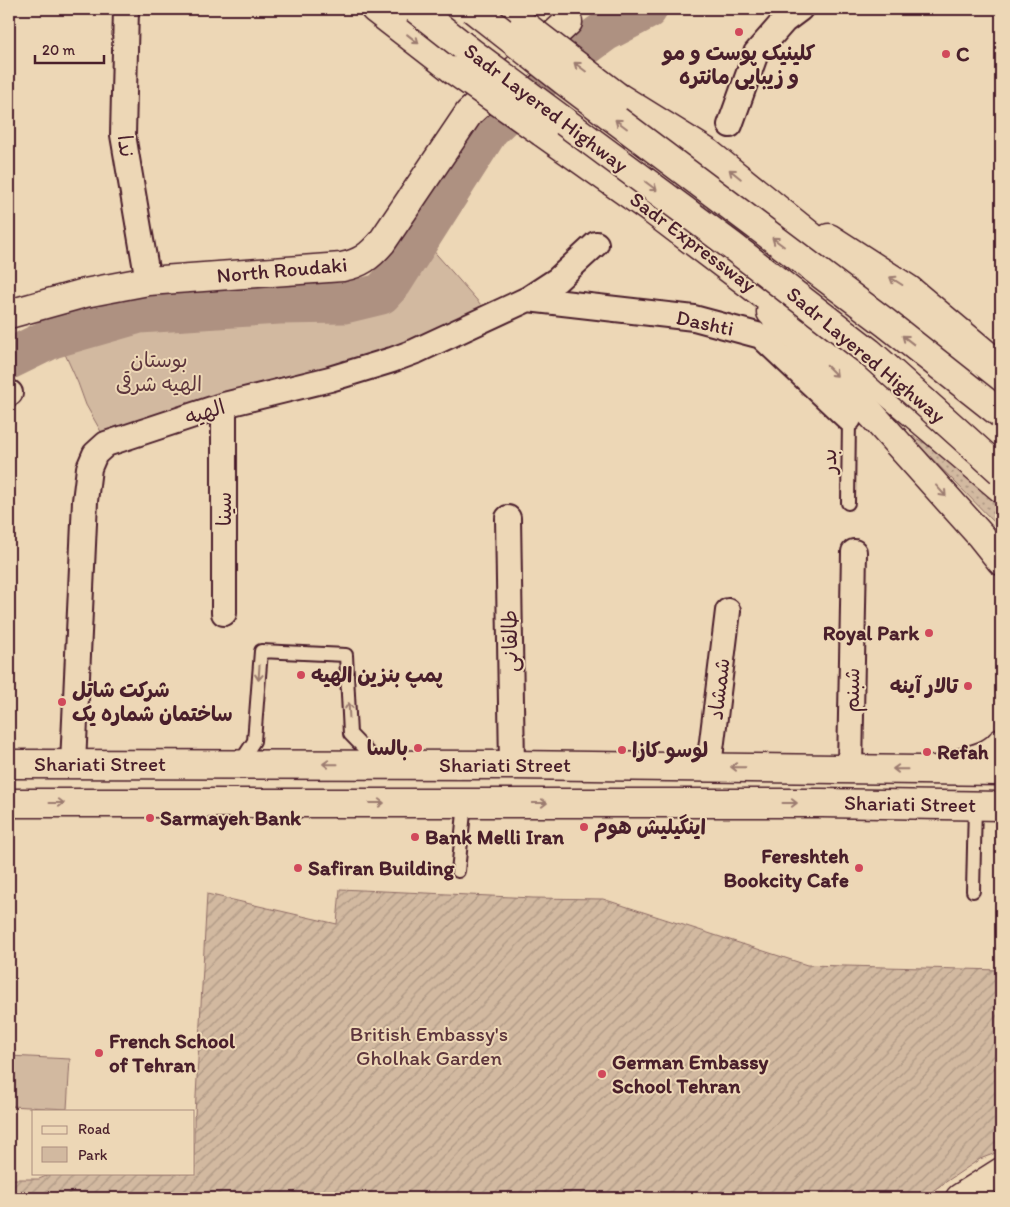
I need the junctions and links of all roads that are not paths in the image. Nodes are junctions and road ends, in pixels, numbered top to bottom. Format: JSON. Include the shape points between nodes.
{"nodes":[{"id":1,"x":126,"y":9,"type":"edge"},
{"id":2,"x":375,"y":9,"type":"edge"},
{"id":3,"x":416,"y":9,"type":"edge"},
{"id":4,"x":474,"y":9,"type":"edge"},
{"id":5,"x":800,"y":9,"type":"edge"},
{"id":6,"x":564,"y":16,"type":"edge"},
{"id":7,"x":514,"y":17,"type":"edge"},
{"id":8,"x":730,"y":125,"type":"dead end"},
{"id":9,"x":761,"y":196,"type":"junction"},
{"id":10,"x":596,"y":244,"type":"dead end"},
{"id":11,"x":722,"y":263,"type":"junction"},
{"id":12,"x":148,"y":281,"type":"junction"},
{"id":13,"x":528,"y":299,"type":"junction"},
{"id":14,"x":9,"y":314,"type":"edge"},
{"id":15,"x":1001,"y":368,"type":"edge"},
{"id":16,"x":1001,"y":395,"type":"edge"},
{"id":17,"x":224,"y":406,"type":"junction"},
{"id":18,"x":1001,"y":414,"type":"edge"},
{"id":19,"x":850,"y":419,"type":"joint"},
{"id":20,"x":1001,"y":471,"type":"edge"},
{"id":21,"x":1001,"y":488,"type":"edge"},
{"id":22,"x":848,"y":503,"type":"dead end"},
{"id":23,"x":508,"y":518,"type":"dead end"},
{"id":24,"x":981,"y":536,"type":"junction"},
{"id":25,"x":854,"y":552,"type":"dead end"},
{"id":26,"x":1001,"y":561,"type":"edge"},
{"id":27,"x":1001,"y":572,"type":"edge"},
{"id":28,"x":728,"y":611,"type":"dead end"},
{"id":29,"x":224,"y":613,"type":"dead end"},
{"id":30,"x":1001,"y":743,"type":"edge"},
{"id":31,"x":9,"y":764,"type":"edge"},
{"id":32,"x":73,"y":764,"type":"junction"},
{"id":33,"x":239,"y":764,"type":"junction"},
{"id":34,"x":379,"y":765,"type":"junction"},
{"id":35,"x":512,"y":765,"type":"junction"},
{"id":36,"x":709,"y":766,"type":"junction"},
{"id":37,"x":850,"y":768,"type":"junction"},
{"id":38,"x":933,"y":769,"type":"junction"},
{"id":39,"x":1001,"y":771,"type":"edge"},
{"id":40,"x":9,"y":803,"type":"edge"},
{"id":41,"x":465,"y":803,"type":"junction"},
{"id":42,"x":988,"y":806,"type":"edge"},
{"id":43,"x":458,"y":872,"type":"dead end"},
{"id":44,"x":973,"y":891,"type":"dead end"},
{"id":45,"x":1001,"y":1172,"type":"edge"},
{"id":46,"x":960,"y":1198,"type":"edge"}],
"edges":[{"from":1,"to":12,"type":"street","name":"ندا","via":[[123,135]]},
{"from":2,"to":11,"type":"main road","name":"Sadr Expressway","one_way":true,"bridge":true,"via":[[455,71]]},
{"from":3,"to":20,"type":"main road","name":"Sadr Layered Highway","one_way":true,"bridge":true,"via":[[869,352]]},
{"from":18,"to":4,"type":"main road","name":"Sadr Layered Highway","one_way":true,"bridge":true,"via":[[886,323],[566,83]]},
{"from":5,"to":8,"type":"street","via":[[784,21],[756,52]]},
{"from":6,"to":12,"type":"main road","name":"North Roudaki","via":[[469,112],[382,242],[356,264]]},
{"from":9,"to":7,"type":"main road","one_way":true,"bridge":true,"via":[[708,153],[618,97]]},
{"from":15,"to":9,"type":"main road","one_way":true,"via":[[908,289]]},
{"from":9,"to":16,"type":"main road","via":[[898,306]]},
{"from":10,"to":13,"type":"street","name":"الهیه","via":[[556,280]]},
{"from":11,"to":21,"type":"main road","name":"Sadr Expressway","via":[[859,368]]},
{"from":11,"to":24,"type":"main road","one_way":true,"via":[[847,387]]},
{"from":12,"to":14,"type":"main road","name":"North Roudaki","via":[[85,293]]},
{"from":13,"to":17,"type":"street","name":"الهیه","via":[[392,360]]},
{"from":13,"to":19,"type":"street","name":"Dashti","via":[[694,318],[761,336]]},
{"from":17,"to":29,"type":"street","name":"سینا"},
{"from":17,"to":32,"type":"street","name":"الهیه","via":[[106,444],[95,454],[89,468]]},
{"from":19,"to":22,"type":"lane","name":"بدر"},
{"from":23,"to":35,"type":"street","name":"طالقانی"},
{"from":24,"to":26,"type":"main road"},
{"from":24,"to":27,"type":"main road"},
{"from":25,"to":37,"type":"street","name":"شبنم"},
{"from":28,"to":36,"type":"street","name":"شمشاد"},
{"from":30,"to":38,"type":"main road","via":[[978,758]]},
{"from":31,"to":32,"type":"main road","name":"Shariati Street"},
{"from":32,"to":33,"type":"main road","name":"Shariati Street"},
{"from":34,"to":33,"type":"main road","name":"Shariati Street","one_way":true},
{"from":34,"to":33,"type":"lane","one_way":true,"via":[[350,734],[346,655],[261,651],[254,741]]},
{"from":34,"to":35,"type":"main road","name":"Shariati Street"},
{"from":35,"to":36,"type":"main road","name":"Shariati Street"},
{"from":37,"to":36,"type":"main road","name":"Shariati Street","one_way":true},
{"from":38,"to":37,"type":"main road","name":"Shariati Street","one_way":true},
{"from":38,"to":39,"type":"main road","name":"Shariati Street"},
{"from":40,"to":41,"type":"main road","name":"Shariati Street","one_way":true},
{"from":41,"to":42,"type":"main road","name":"Shariati Street","one_way":true},
{"from":41,"to":43,"type":"lane"},
{"from":42,"to":44,"type":"lane"},
{"from":45,"to":46,"type":"main road"}]}
